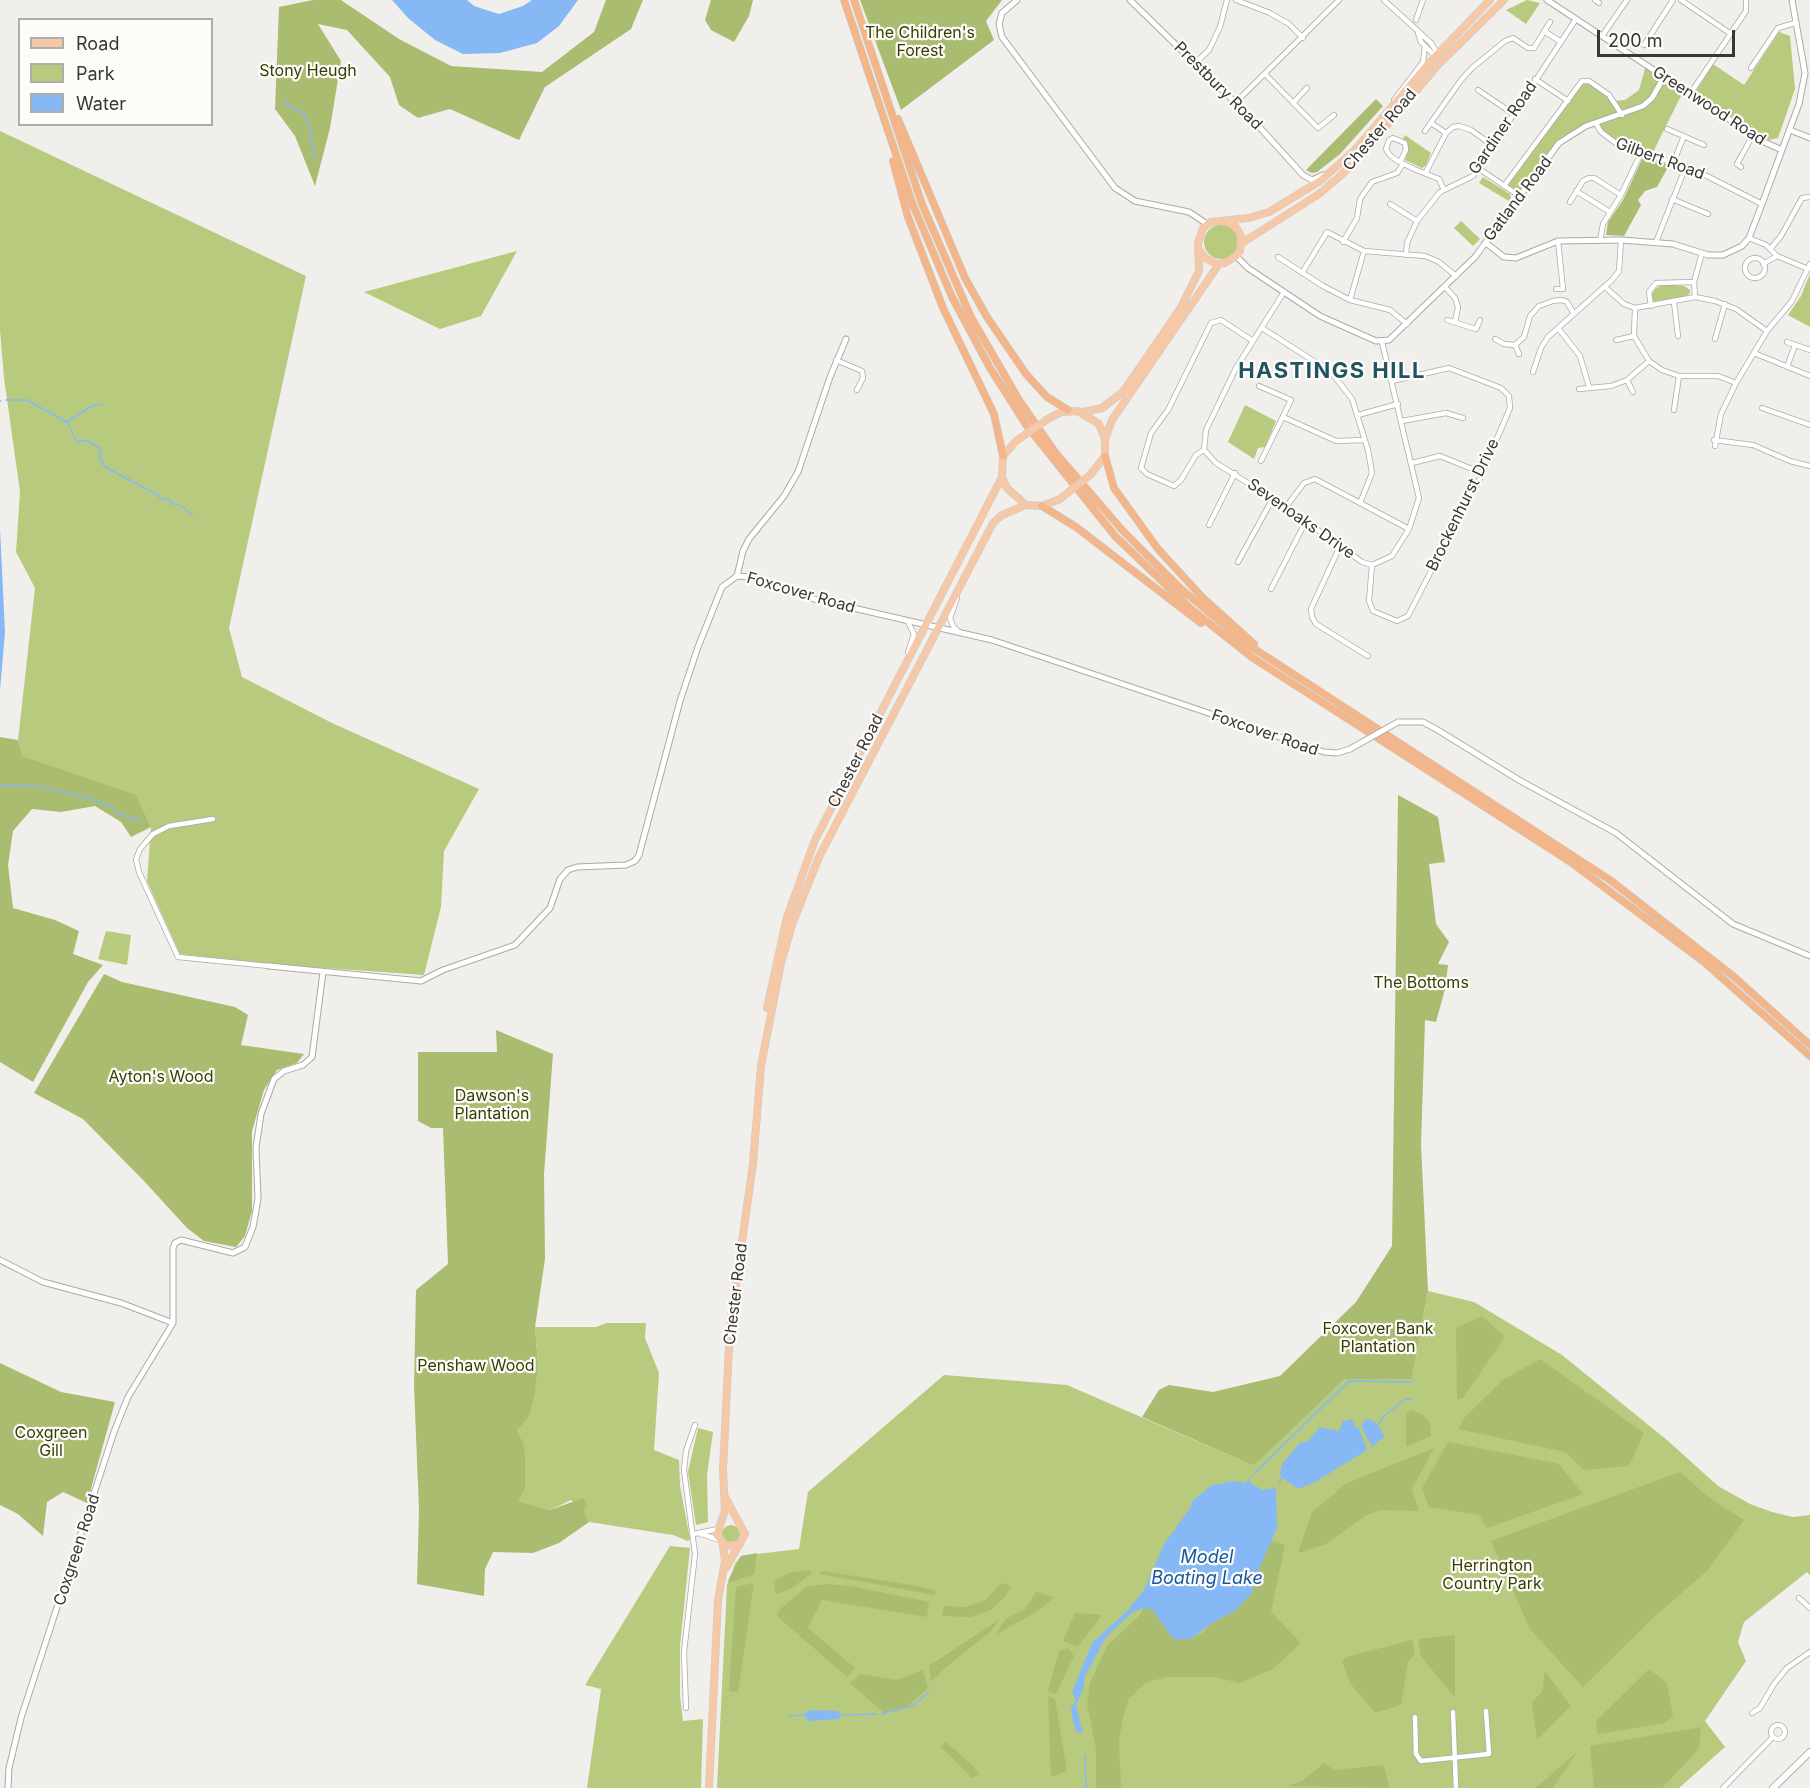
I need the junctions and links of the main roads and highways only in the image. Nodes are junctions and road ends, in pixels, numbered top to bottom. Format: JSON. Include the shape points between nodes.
{"nodes":[{"id":1,"x":844,"y":0,"type":"edge"},
{"id":2,"x":854,"y":0,"type":"edge"},
{"id":3,"x":1490,"y":0,"type":"edge"},
{"id":4,"x":1504,"y":0,"type":"edge"},
{"id":5,"x":1441,"y":56,"type":"junction"},
{"id":6,"x":879,"y":72,"type":"junction"},
{"id":7,"x":880,"y":111,"type":"junction"},
{"id":8,"x":1225,"y":220,"type":"junction"},
{"id":9,"x":1242,"y":243,"type":"junction"},
{"id":10,"x":1201,"y":252,"type":"junction"},
{"id":11,"x":1219,"y":264,"type":"junction"},
{"id":12,"x":1068,"y":410,"type":"junction"},
{"id":13,"x":1083,"y":412,"type":"junction"},
{"id":14,"x":1106,"y":439,"type":"junction"},
{"id":15,"x":1003,"y":456,"type":"junction"},
{"id":16,"x":1105,"y":456,"type":"junction"},
{"id":17,"x":1002,"y":477,"type":"junction"},
{"id":18,"x":1026,"y":505,"type":"junction"},
{"id":19,"x":1042,"y":506,"type":"junction"},
{"id":20,"x":1253,"y":658,"type":"junction"},
{"id":21,"x":1288,"y":672,"type":"junction"},
{"id":22,"x":1810,"y":1045,"type":"edge"},
{"id":23,"x":1810,"y":1056,"type":"edge"},
{"id":24,"x":762,"y":1062,"type":"junction"},
{"id":25,"x":724,"y":1495,"type":"junction"},
{"id":26,"x":740,"y":1523,"type":"junction"},
{"id":27,"x":720,"y":1526,"type":"junction"},
{"id":28,"x":721,"y":1542,"type":"junction"},
{"id":29,"x":740,"y":1544,"type":"junction"},
{"id":30,"x":724,"y":1573,"type":"junction"},
{"id":31,"x":1810,"y":1752,"type":"edge"},
{"id":32,"x":709,"y":1788,"type":"edge"},
{"id":33,"x":1773,"y":1788,"type":"edge"}],
"edges":[{"from":1,"to":7,"type":"highway"},
{"from":2,"to":6,"type":"highway"},
{"from":3,"to":5,"type":"main road","name":"Chester Road"},
{"from":4,"to":5,"type":"main road","name":"Chester Road"},
{"from":5,"to":8,"type":"main road","name":"Chester Road","via":[[1334,170],[1282,206],[1249,219]]},
{"from":5,"to":9,"type":"main road","name":"Chester Road","via":[[1340,176],[1319,194]]},
{"from":6,"to":12,"type":"highway","via":[[946,235],[981,308],[1026,374],[1047,397]]},
{"from":6,"to":21,"type":"highway","via":[[937,243],[971,317],[1019,400],[1093,498],[1151,561],[1208,613]]},
{"from":7,"to":15,"type":"highway","via":[[908,217],[955,334],[994,414]]},
{"from":7,"to":20,"type":"highway","via":[[913,205],[952,297],[1027,426],[1086,503],[1145,567]]},
{"from":8,"to":9,"type":"main road","via":[[1239,231]]},
{"from":8,"to":10,"type":"main road","name":"Chester Road","via":[[1207,224],[1200,234]]},
{"from":9,"to":11,"type":"main road","via":[[1236,256]]},
{"from":10,"to":11,"type":"main road"},
{"from":10,"to":13,"type":"main road","via":[[1199,271],[1191,289],[1123,392],[1102,408]]},
{"from":11,"to":14,"type":"main road","via":[[1112,420]]},
{"from":12,"to":13,"type":"main road"},
{"from":12,"to":15,"type":"main road","bridge":true,"via":[[1016,441]]},
{"from":13,"to":14,"type":"main road","via":[[1099,424]]},
{"from":14,"to":16,"type":"main road"},
{"from":15,"to":17,"type":"main road"},
{"from":16,"to":19,"type":"main road","bridge":true,"via":[[1090,475],[1060,499]]},
{"from":16,"to":21,"type":"highway","via":[[1114,488],[1176,570],[1233,626]]},
{"from":17,"to":18,"type":"main road","via":[[1007,488]]},
{"from":17,"to":24,"type":"main road","name":"Chester Road","via":[[836,798],[802,872],[775,962]]},
{"from":18,"to":19,"type":"main road"},
{"from":18,"to":24,"type":"main road","name":"Chester Road","via":[[1002,514],[993,523],[809,879],[781,963]]},
{"from":19,"to":20,"type":"highway"},
{"from":20,"to":23,"type":"highway","via":[[1572,863],[1704,962]]},
{"from":21,"to":22,"type":"highway","via":[[1610,880],[1733,976]]},
{"from":24,"to":25,"type":"main road","name":"Chester Road","via":[[753,1164],[730,1326]]},
{"from":25,"to":26,"type":"main road"},
{"from":25,"to":27,"type":"main road","name":"Chester Road"},
{"from":26,"to":27,"type":"main road","via":[[730,1520]]},
{"from":26,"to":29,"type":"main road","via":[[745,1534]]},
{"from":27,"to":28,"type":"main road"},
{"from":28,"to":29,"type":"main road","via":[[731,1548]]},
{"from":28,"to":30,"type":"main road"},
{"from":29,"to":30,"type":"main road"},
{"from":30,"to":32,"type":"main road","via":[[718,1600]]},
{"from":31,"to":33,"type":"main road"}]}
